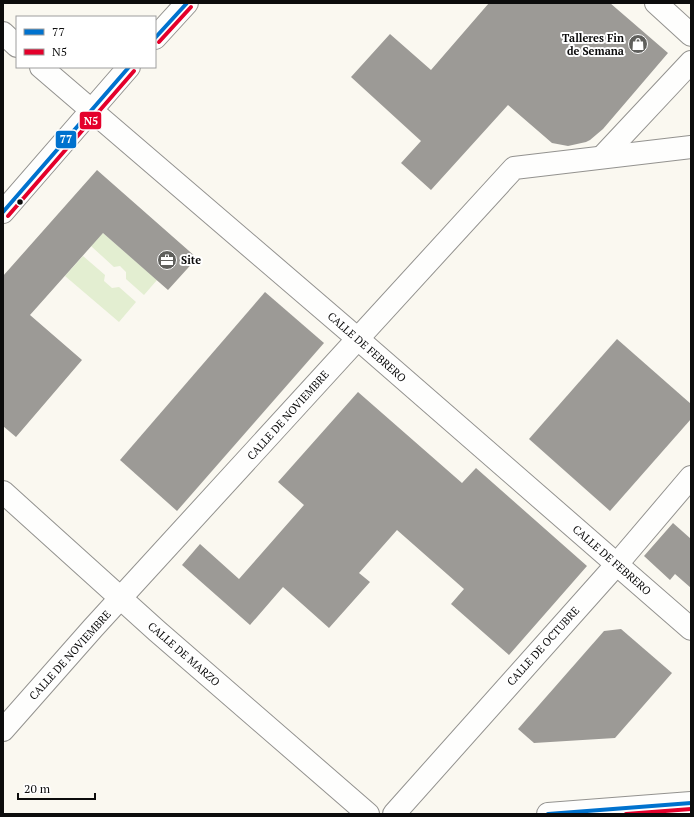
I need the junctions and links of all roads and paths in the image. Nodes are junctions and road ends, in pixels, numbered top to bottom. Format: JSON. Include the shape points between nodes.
{"nodes":[{"id":1,"x":187,"y":3,"type":"edge"},
{"id":2,"x":656,"y":3,"type":"edge"},
{"id":3,"x":3,"y":33,"type":"edge"},
{"id":4,"x":691,"y":35,"type":"edge"},
{"id":5,"x":156,"y":37,"type":"edge"},
{"id":6,"x":16,"y":45,"type":"edge"},
{"id":7,"x":691,"y":62,"type":"edge"},
{"id":8,"x":42,"y":68,"type":"edge"},
{"id":9,"x":128,"y":68,"type":"edge"},
{"id":10,"x":91,"y":110,"type":"junction"},
{"id":11,"x":691,"y":147,"type":"edge"},
{"id":12,"x":603,"y":156,"type":"junction"},
{"id":13,"x":3,"y":212,"type":"edge"},
{"id":14,"x":358,"y":339,"type":"junction"},
{"id":15,"x":691,"y":477,"type":"edge"},
{"id":16,"x":3,"y":492,"type":"edge"},
{"id":17,"x":616,"y":564,"type":"junction"},
{"id":18,"x":121,"y":598,"type":"junction"},
{"id":19,"x":691,"y":630,"type":"edge"},
{"id":20,"x":3,"y":730,"type":"edge"},
{"id":21,"x":691,"y":803,"type":"edge"},
{"id":22,"x":368,"y":814,"type":"edge"},
{"id":23,"x":394,"y":814,"type":"edge"},
{"id":24,"x":548,"y":814,"type":"edge"}],
"edges":[{"from":1,"to":5,"type":"street"},
{"from":2,"to":4,"type":"street"},
{"from":3,"to":6,"type":"street"},
{"from":7,"to":12,"type":"street"},
{"from":8,"to":10,"type":"street","name":"CALLE DE FEBRERO"},
{"from":9,"to":10,"type":"street"},
{"from":10,"to":13,"type":"street"},
{"from":10,"to":14,"type":"street","name":"CALLE DE FEBRERO"},
{"from":11,"to":12,"type":"street","name":"CALLE DE NOVIEMBRE"},
{"from":12,"to":14,"type":"street","name":"CALLE DE NOVIEMBRE","via":[[514,168]]},
{"from":14,"to":17,"type":"street","name":"CALLE DE FEBRERO"},
{"from":14,"to":18,"type":"street","name":"CALLE DE NOVIEMBRE"},
{"from":15,"to":17,"type":"street","name":"CALLE DE OCTUBRE"},
{"from":16,"to":18,"type":"street","name":"CALLE DE MARZO"},
{"from":17,"to":19,"type":"street","name":"CALLE DE FEBRERO"},
{"from":17,"to":23,"type":"street","name":"CALLE DE OCTUBRE"},
{"from":18,"to":20,"type":"street","name":"CALLE DE NOVIEMBRE"},
{"from":18,"to":22,"type":"street","name":"CALLE DE MARZO"},
{"from":21,"to":24,"type":"street"}]}
